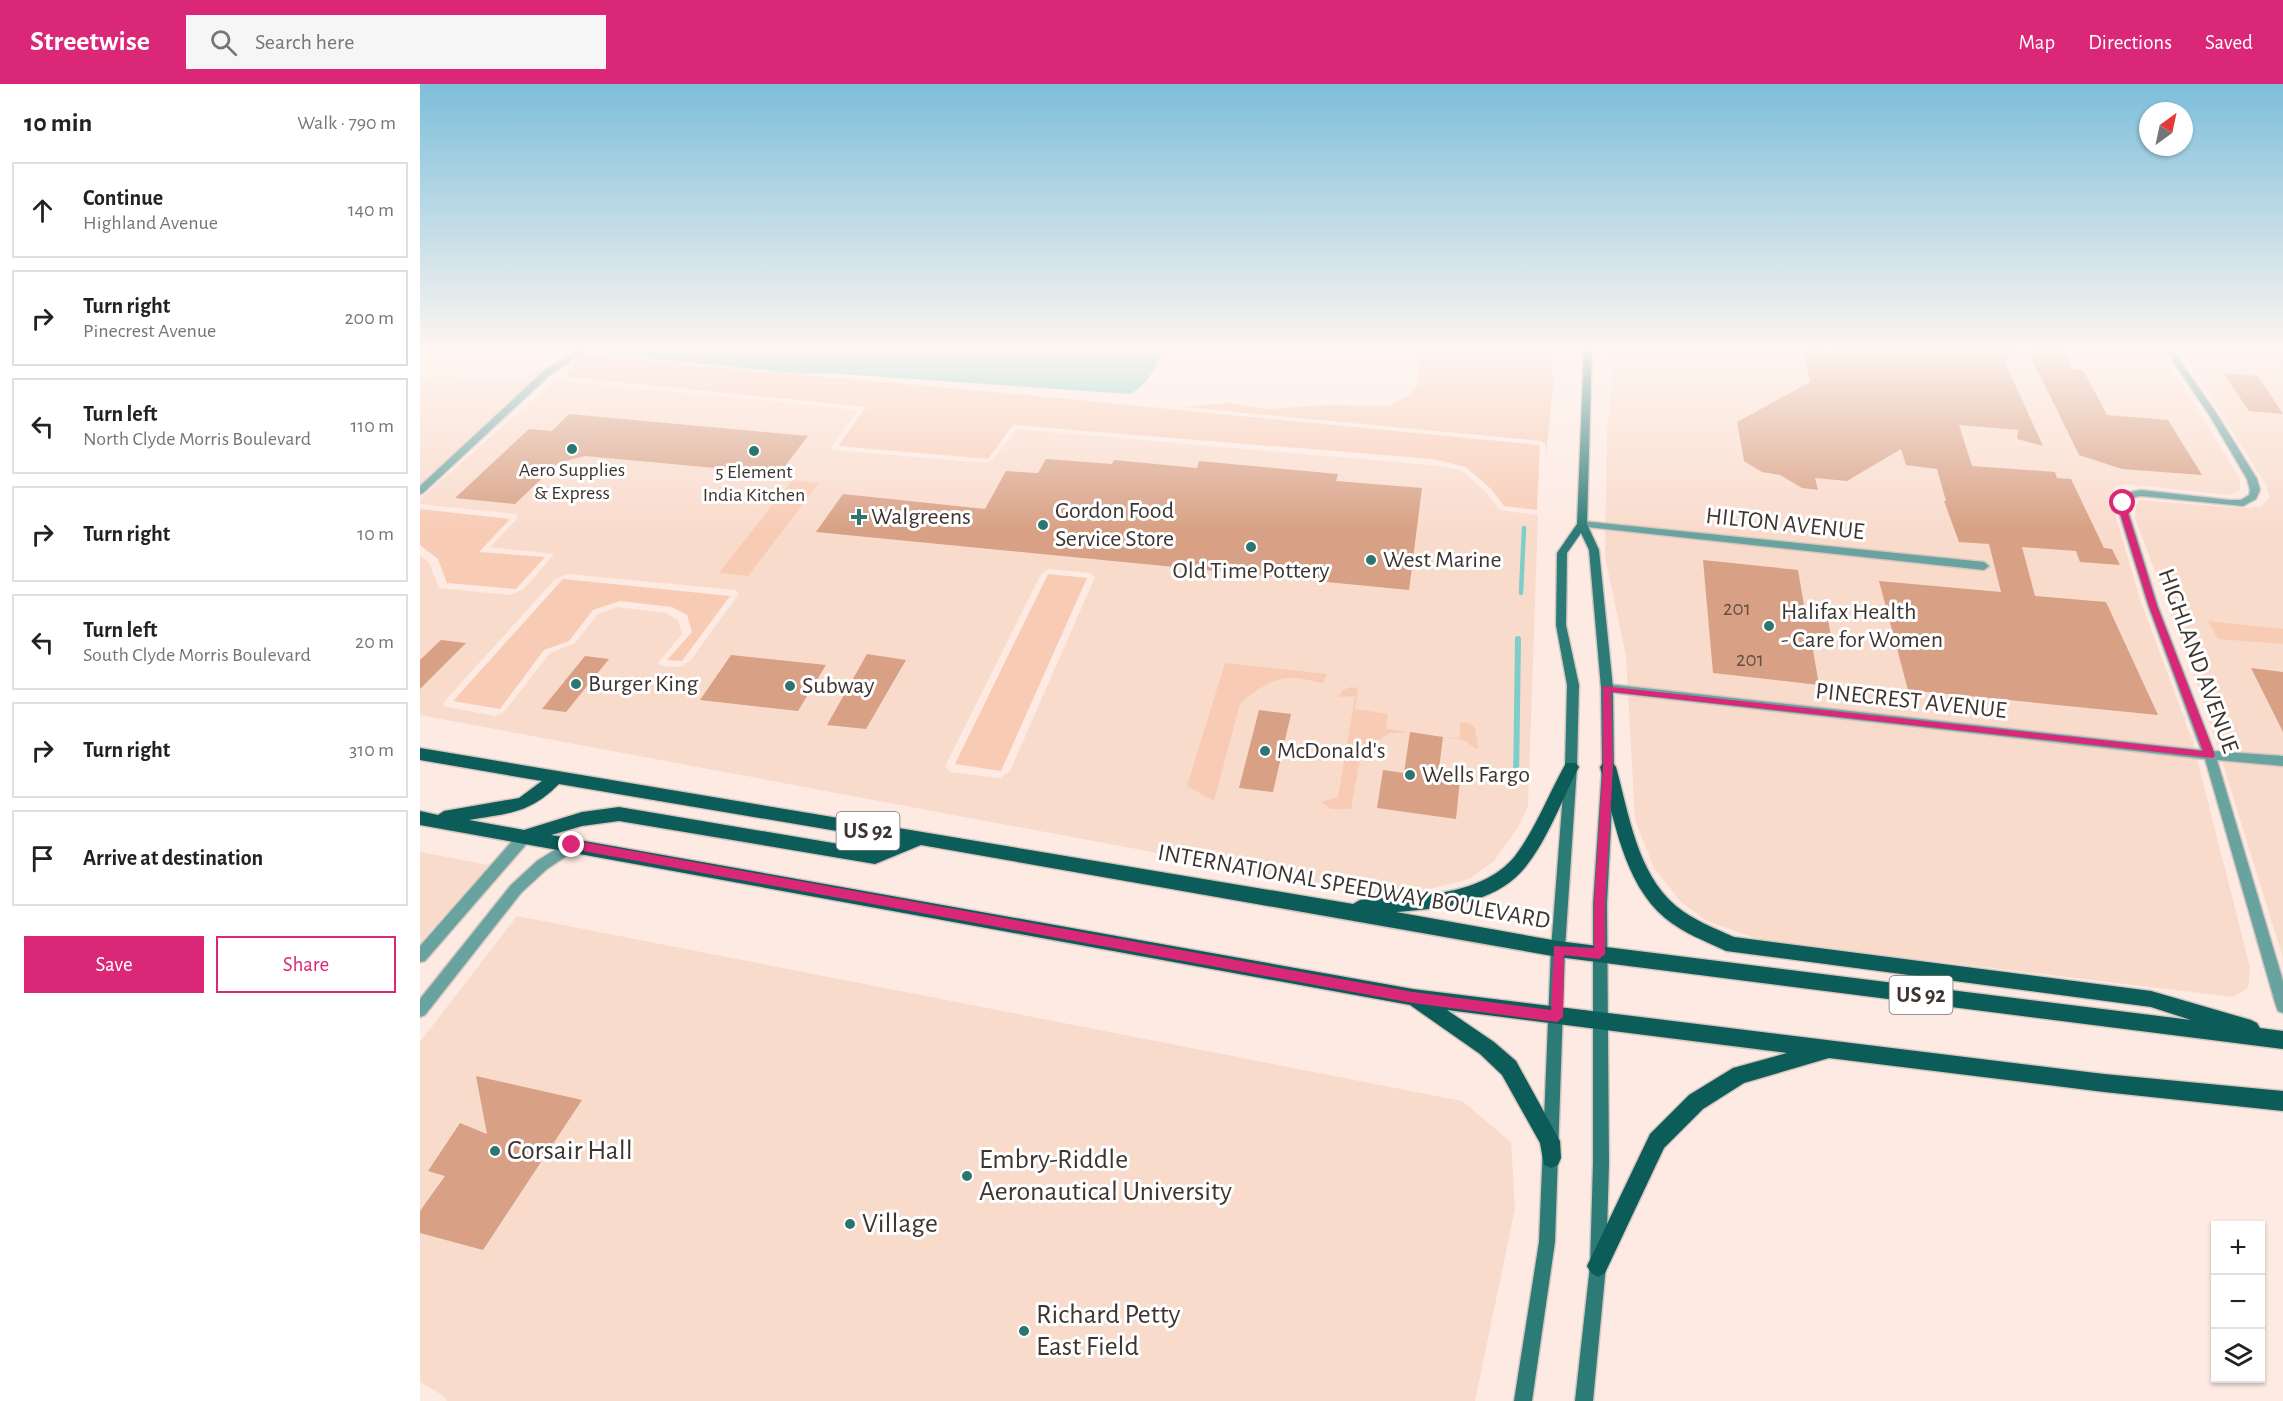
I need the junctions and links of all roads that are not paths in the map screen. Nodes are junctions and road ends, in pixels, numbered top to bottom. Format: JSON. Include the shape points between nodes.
{"nodes":[{"id":1,"x":509,"y":408,"type":"edge"},
{"id":2,"x":1586,"y":408,"type":"edge"},
{"id":3,"x":2209,"y":408,"type":"edge"},
{"id":4,"x":420,"y":491,"type":"edge"},
{"id":5,"x":1582,"y":524,"type":"junction"},
{"id":6,"x":1984,"y":566,"type":"dead end"},
{"id":7,"x":1607,"y":688,"type":"junction"},
{"id":8,"x":420,"y":754,"type":"edge"},
{"id":9,"x":2210,"y":755,"type":"junction"},
{"id":10,"x":2283,"y":761,"type":"edge"},
{"id":11,"x":1571,"y":767,"type":"junction"},
{"id":12,"x":1608,"y":767,"type":"junction"},
{"id":13,"x":556,"y":777,"type":"junction"},
{"id":14,"x":426,"y":819,"type":"edge"},
{"id":15,"x":525,"y":836,"type":"junction"},
{"id":16,"x":919,"y":839,"type":"junction"},
{"id":17,"x":572,"y":845,"type":"junction"},
{"id":18,"x":1343,"y":910,"type":"junction"},
{"id":19,"x":1558,"y":950,"type":"junction"},
{"id":20,"x":1599,"y":954,"type":"junction"},
{"id":21,"x":420,"y":956,"type":"edge"},
{"id":22,"x":1413,"y":997,"type":"junction"},
{"id":23,"x":2283,"y":1006,"type":"edge"},
{"id":24,"x":420,"y":1010,"type":"edge"},
{"id":25,"x":1557,"y":1017,"type":"junction"},
{"id":26,"x":1600,"y":1021,"type":"junction"},
{"id":27,"x":2283,"y":1039,"type":"edge"},
{"id":28,"x":1830,"y":1050,"type":"junction"},
{"id":29,"x":2283,"y":1101,"type":"edge"},
{"id":30,"x":1551,"y":1158,"type":"junction"},
{"id":31,"x":1598,"y":1266,"type":"junction"},
{"id":32,"x":1523,"y":1401,"type":"edge"},
{"id":33,"x":1584,"y":1401,"type":"edge"}],
"edges":[{"from":1,"to":4,"type":"street"},
{"from":2,"to":5,"type":"main road"},
{"from":3,"to":9,"type":"street","name":"HIGHLAND AVENUE","via":[[2253,479],[2253,497],[2243,503],[2141,493],[2127,495],[2123,503],[2153,606]]},
{"from":5,"to":6,"type":"street","name":"HILTON AVENUE"},
{"from":5,"to":7,"type":"main road","via":[[1594,550]]},
{"from":5,"to":11,"type":"main road","via":[[1562,553],[1561,625],[1573,685]]},
{"from":7,"to":9,"type":"street","name":"PINECREST AVENUE"},
{"from":7,"to":12,"type":"main road"},
{"from":8,"to":13,"type":"main road","name":"INTERNATIONAL SPEEDWAY BOULEVARD","number":"US 92"},
{"from":9,"to":10,"type":"street"},
{"from":9,"to":23,"type":"street","name":"HIGHLAND AVENUE"},
{"from":11,"to":18,"type":"main road","via":[[1520,862],[1490,888],[1458,897]]},
{"from":11,"to":19,"type":"main road"},
{"from":12,"to":20,"type":"main road"},
{"from":12,"to":27,"type":"main road","via":[[1641,876],[1665,907],[1732,945],[2151,999]]},
{"from":13,"to":14,"type":"main road","via":[[522,804]]},
{"from":13,"to":16,"type":"main road","name":"INTERNATIONAL SPEEDWAY BOULEVARD","number":"US 92"},
{"from":14,"to":15,"type":"main road"},
{"from":15,"to":16,"type":"main road","via":[[582,819],[619,814],[875,857]]},
{"from":15,"to":17,"type":"main road"},
{"from":15,"to":21,"type":"street"},
{"from":16,"to":18,"type":"main road","name":"INTERNATIONAL SPEEDWAY BOULEVARD","number":"US 92"},
{"from":17,"to":22,"type":"main road"},
{"from":17,"to":24,"type":"street","via":[[516,889]]},
{"from":18,"to":19,"type":"main road","name":"INTERNATIONAL SPEEDWAY BOULEVARD","number":"US 92"},
{"from":19,"to":20,"type":"main road","name":"INTERNATIONAL SPEEDWAY BOULEVARD","number":"US 92"},
{"from":19,"to":25,"type":"main road"},
{"from":20,"to":26,"type":"main road"},
{"from":20,"to":27,"type":"main road","name":"INTERNATIONAL SPEEDWAY BOULEVARD","number":"US 92"},
{"from":22,"to":25,"type":"main road"},
{"from":22,"to":30,"type":"main road","via":[[1509,1068],[1550,1141]]},
{"from":25,"to":26,"type":"main road"},
{"from":25,"to":30,"type":"main road"},
{"from":26,"to":28,"type":"main road"},
{"from":26,"to":31,"type":"main road"},
{"from":28,"to":29,"type":"main road"},
{"from":28,"to":31,"type":"main road","via":[[1740,1075],[1696,1102],[1657,1141]]},
{"from":30,"to":32,"type":"main road","via":[[1546,1242]]},
{"from":31,"to":33,"type":"main road"}]}
